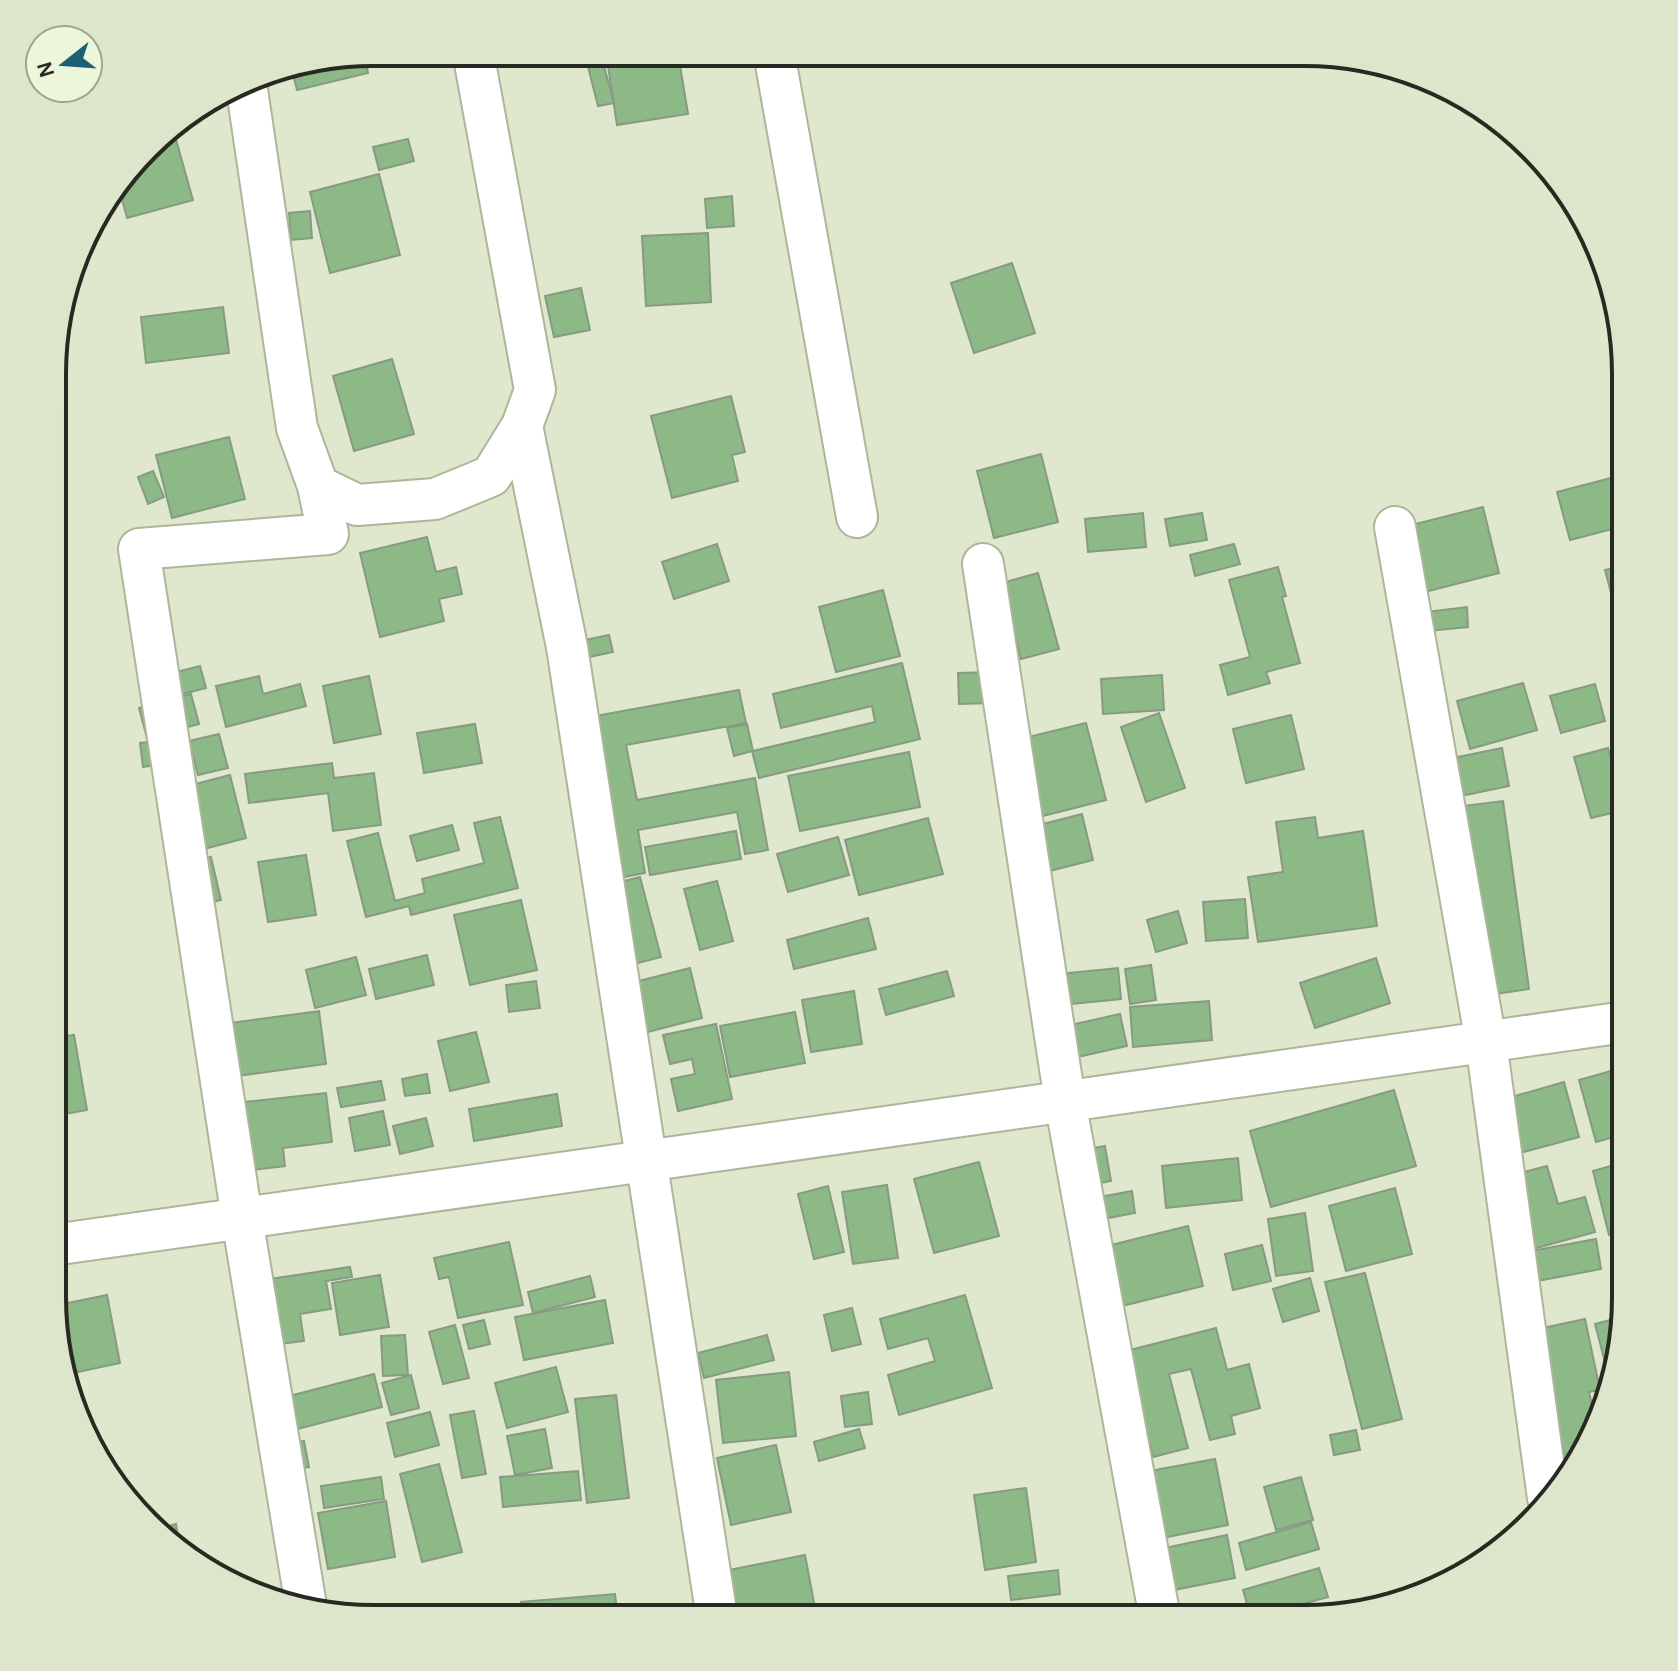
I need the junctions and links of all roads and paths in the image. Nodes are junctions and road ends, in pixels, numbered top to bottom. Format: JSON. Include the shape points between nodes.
{"nodes":[{"id":1,"x":476,"y":66,"type":"edge"},
{"id":2,"x":776,"y":66,"type":"edge"},
{"id":3,"x":248,"y":93,"type":"edge"},
{"id":4,"x":522,"y":426,"type":"junction"},
{"id":5,"x":318,"y":486,"type":"junction"},
{"id":6,"x":857,"y":517,"type":"dead end"},
{"id":7,"x":1395,"y":527,"type":"dead end"},
{"id":8,"x":983,"y":564,"type":"dead end"},
{"id":9,"x":1612,"y":1024,"type":"edge"},
{"id":10,"x":1486,"y":1042,"type":"junction"},
{"id":11,"x":1065,"y":1101,"type":"junction"},
{"id":12,"x":648,"y":1160,"type":"junction"},
{"id":13,"x":242,"y":1218,"type":"junction"},
{"id":14,"x":66,"y":1243,"type":"edge"},
{"id":15,"x":1546,"y":1487,"type":"edge"},
{"id":16,"x":305,"y":1597,"type":"edge"},
{"id":17,"x":715,"y":1605,"type":"edge"},
{"id":18,"x":1158,"y":1605,"type":"edge"}],
"edges":[{"from":1,"to":4,"type":"street","via":[[535,390]]},
{"from":2,"to":6,"type":"street"},
{"from":3,"to":5,"type":"street","via":[[297,428]]},
{"from":4,"to":5,"type":"street","via":[[491,476],[435,499],[357,505]]},
{"from":4,"to":12,"type":"street","via":[[567,647]]},
{"from":5,"to":13,"type":"street","via":[[328,534],[139,549]]},
{"from":7,"to":10,"type":"street"},
{"from":8,"to":11,"type":"street"},
{"from":9,"to":10,"type":"street"},
{"from":10,"to":11,"type":"street"},
{"from":10,"to":15,"type":"street"},
{"from":11,"to":12,"type":"street"},
{"from":11,"to":18,"type":"street"},
{"from":12,"to":13,"type":"street"},
{"from":12,"to":17,"type":"street"},
{"from":13,"to":14,"type":"street"},
{"from":13,"to":16,"type":"street"}]}
